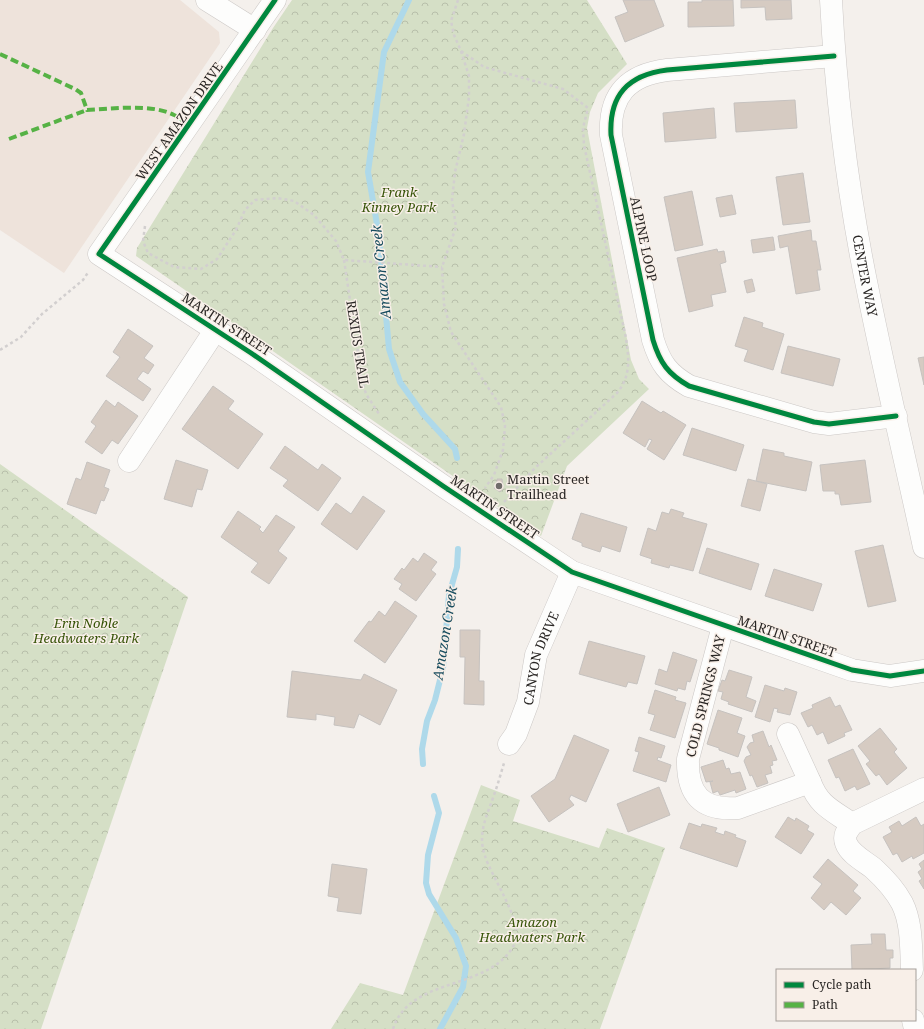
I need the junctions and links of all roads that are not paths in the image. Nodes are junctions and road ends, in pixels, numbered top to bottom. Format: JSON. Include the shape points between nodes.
{"nodes":[{"id":1,"x":207,"y":0,"type":"edge"},
{"id":2,"x":275,"y":0,"type":"edge"},
{"id":3,"x":831,"y":0,"type":"edge"},
{"id":4,"x":255,"y":30,"type":"junction"},
{"id":5,"x":834,"y":56,"type":"junction"},
{"id":6,"x":100,"y":254,"type":"joint"},
{"id":7,"x":216,"y":329,"type":"junction"},
{"id":8,"x":896,"y":416,"type":"junction"},
{"id":9,"x":129,"y":461,"type":"dead end"},
{"id":10,"x":924,"y":547,"type":"edge"},
{"id":11,"x":572,"y":572,"type":"junction"},
{"id":12,"x":723,"y":626,"type":"junction"},
{"id":13,"x":924,"y":671,"type":"edge"},
{"id":14,"x":788,"y":734,"type":"dead end"},
{"id":15,"x":509,"y":744,"type":"road end"},
{"id":16,"x":810,"y":782,"type":"junction"},
{"id":17,"x":924,"y":789,"type":"edge"},
{"id":18,"x":852,"y":824,"type":"junction"},
{"id":19,"x":912,"y":969,"type":"edge"}],
"edges":[{"from":1,"to":4,"type":"street"},
{"from":2,"to":4,"type":"street","name":"WEST AMAZON DRIVE"},
{"from":3,"to":5,"type":"street","name":"CENTER WAY"},
{"from":4,"to":6,"type":"street","name":"WEST AMAZON DRIVE"},
{"from":5,"to":8,"type":"street","name":"CENTER WAY","via":[[854,215],[868,296]]},
{"from":5,"to":8,"type":"street","name":"ALPINE LOOP","via":[[655,71],[643,75],[621,92],[611,112],[611,135],[653,340],[666,369],[690,386],[814,422],[829,424]]},
{"from":6,"to":7,"type":"street","name":"MARTIN STREET"},
{"from":7,"to":9,"type":"street"},
{"from":7,"to":11,"type":"street","name":"MARTIN STREET","via":[[479,494]]},
{"from":8,"to":10,"type":"street","name":"CENTER WAY"},
{"from":11,"to":12,"type":"street","name":"MARTIN STREET"},
{"from":11,"to":15,"type":"street","name":"CANYON DRIVE","via":[[536,655],[528,702],[516,734]]},
{"from":12,"to":13,"type":"street","name":"MARTIN STREET","via":[[852,670],[890,676]]},
{"from":12,"to":16,"type":"street","name":"COLD SPRINGS WAY","via":[[688,759],[691,789],[702,801],[728,809],[738,808]]},
{"from":14,"to":16,"type":"street"},
{"from":16,"to":18,"type":"street","via":[[821,802]]},
{"from":17,"to":18,"type":"street"},
{"from":18,"to":19,"type":"street","via":[[846,832],[846,844],[893,889],[907,914]]}]}
